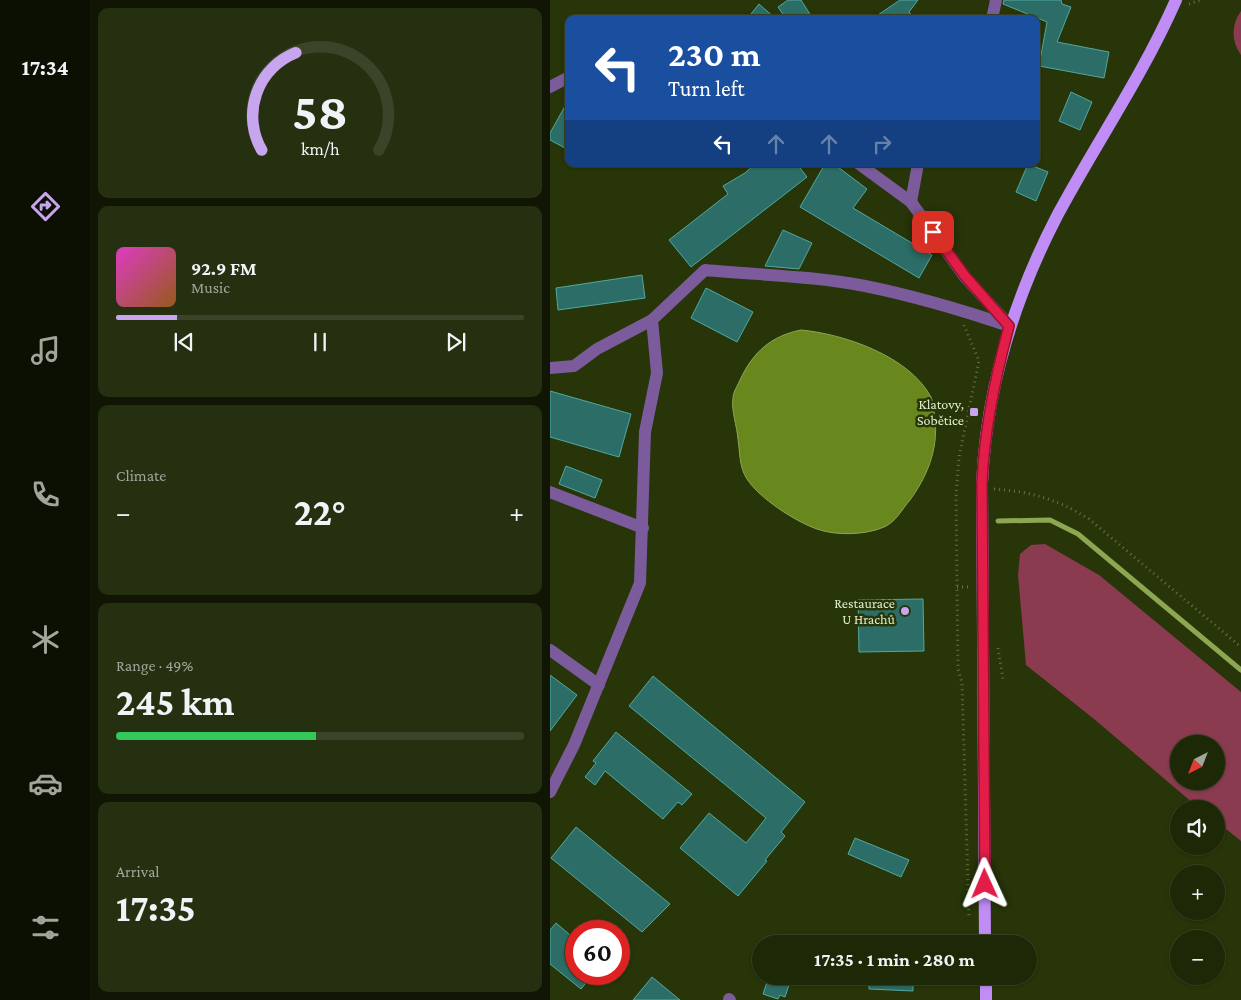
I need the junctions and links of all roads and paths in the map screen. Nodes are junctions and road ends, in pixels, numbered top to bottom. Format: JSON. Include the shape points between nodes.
{"nodes":[{"id":1,"x":996,"y":0,"type":"edge"},
{"id":2,"x":1176,"y":0,"type":"edge"},
{"id":3,"x":1200,"y":0,"type":"edge"},
{"id":4,"x":1185,"y":12,"type":"dead end"},
{"id":5,"x":993,"y":15,"type":"edge"},
{"id":6,"x":565,"y":79,"type":"edge"},
{"id":7,"x":550,"y":87,"type":"edge"},
{"id":8,"x":863,"y":167,"type":"edge"},
{"id":9,"x":917,"y":167,"type":"edge"},
{"id":10,"x":911,"y":202,"type":"junction"},
{"id":11,"x":957,"y":309,"type":"junction"},
{"id":12,"x":652,"y":320,"type":"junction"},
{"id":13,"x":1009,"y":326,"type":"junction"},
{"id":14,"x":550,"y":368,"type":"edge"},
{"id":15,"x":994,"y":481,"type":"dead end"},
{"id":16,"x":993,"y":489,"type":"junction"},
{"id":17,"x":550,"y":492,"type":"edge"},
{"id":18,"x":993,"y":499,"type":"dead end"},
{"id":19,"x":643,"y":528,"type":"junction"},
{"id":20,"x":1241,"y":646,"type":"edge"},
{"id":21,"x":550,"y":650,"type":"edge"},
{"id":22,"x":599,"y":685,"type":"junction"},
{"id":23,"x":550,"y":792,"type":"edge"},
{"id":24,"x":969,"y":924,"type":"dead end"},
{"id":25,"x":986,"y":935,"type":"edge"},
{"id":26,"x":986,"y":985,"type":"edge"},
{"id":27,"x":986,"y":1000,"type":"edge"}],
"edges":[{"from":1,"to":5,"type":"street"},
{"from":2,"to":13,"type":"main road","via":[[1140,75],[1058,216]]},
{"from":3,"to":4,"type":"path","via":[[1189,4]]},
{"from":6,"to":7,"type":"street"},
{"from":8,"to":10,"type":"street"},
{"from":9,"to":10,"type":"street"},
{"from":10,"to":13,"type":"street","via":[[965,276]]},
{"from":11,"to":12,"type":"street","via":[[866,286],[705,270]]},
{"from":11,"to":13,"type":"street"},
{"from":11,"to":24,"type":"path","via":[[979,362],[959,457],[956,496],[958,668],[962,683]]},
{"from":12,"to":14,"type":"street","via":[[596,349],[574,366]]},
{"from":12,"to":19,"type":"street","via":[[657,373],[645,432]]},
{"from":13,"to":25,"type":"main road","via":[[987,422],[982,484]]},
{"from":15,"to":16,"type":"path"},
{"from":16,"to":18,"type":"path"},
{"from":16,"to":20,"type":"path","via":[[1066,504],[1089,519]]},
{"from":17,"to":19,"type":"street"},
{"from":19,"to":22,"type":"street","via":[[640,583]]},
{"from":21,"to":22,"type":"street"},
{"from":22,"to":23,"type":"street"},
{"from":26,"to":27,"type":"main road"}]}
